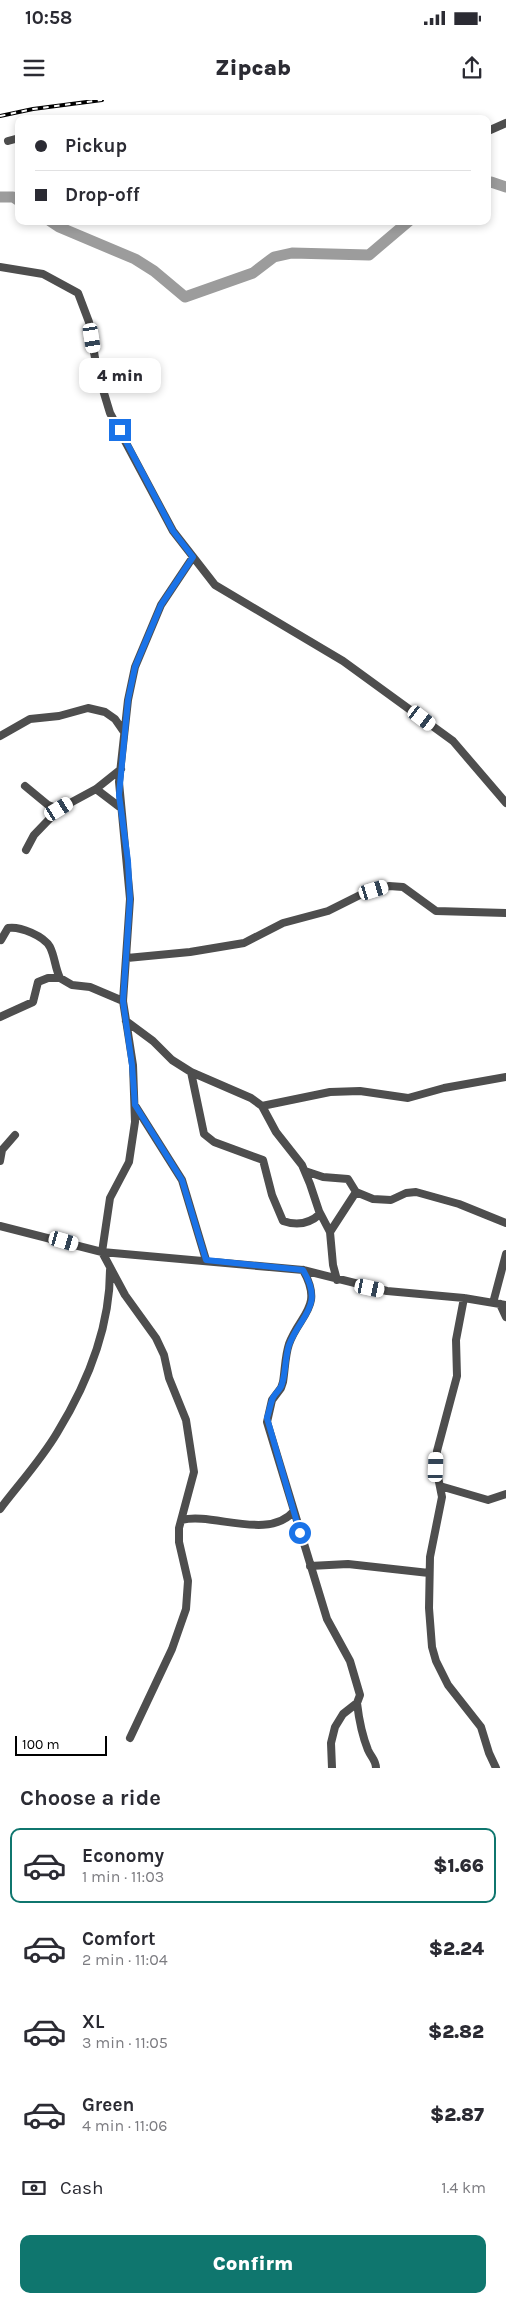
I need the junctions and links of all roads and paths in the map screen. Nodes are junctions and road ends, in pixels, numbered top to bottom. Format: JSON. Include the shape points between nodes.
{"nodes":[{"id":1,"x":506,"y":123,"type":"edge"},
{"id":2,"x":491,"y":130,"type":"edge"},
{"id":3,"x":15,"y":139,"type":"edge"},
{"id":4,"x":8,"y":141,"type":"dead end"},
{"id":5,"x":0,"y":267,"type":"edge"},
{"id":6,"x":193,"y":557,"type":"junction"},
{"id":7,"x":124,"y":732,"type":"junction"},
{"id":8,"x":0,"y":736,"type":"edge"},
{"id":9,"x":121,"y":769,"type":"junction"},
{"id":10,"x":25,"y":786,"type":"dead end"},
{"id":11,"x":96,"y":789,"type":"junction"},
{"id":12,"x":506,"y":803,"type":"edge"},
{"id":13,"x":121,"y":808,"type":"junction"},
{"id":14,"x":59,"y":809,"type":"junction"},
{"id":15,"x":26,"y":850,"type":"dead end"},
{"id":16,"x":506,"y":913,"type":"edge"},
{"id":17,"x":1,"y":940,"type":"edge"},
{"id":18,"x":127,"y":958,"type":"junction"},
{"id":19,"x":60,"y":978,"type":"junction"},
{"id":20,"x":123,"y":1001,"type":"junction"},
{"id":21,"x":0,"y":1017,"type":"edge"},
{"id":22,"x":126,"y":1021,"type":"junction"},
{"id":23,"x":191,"y":1072,"type":"junction"},
{"id":24,"x":506,"y":1077,"type":"edge"},
{"id":25,"x":135,"y":1105,"type":"junction"},
{"id":26,"x":262,"y":1106,"type":"junction"},
{"id":27,"x":15,"y":1135,"type":"dead end"},
{"id":28,"x":0,"y":1161,"type":"edge"},
{"id":29,"x":305,"y":1171,"type":"junction"},
{"id":30,"x":356,"y":1192,"type":"junction"},
{"id":31,"x":320,"y":1214,"type":"junction"},
{"id":32,"x":506,"y":1223,"type":"edge"},
{"id":33,"x":0,"y":1226,"type":"edge"},
{"id":34,"x":330,"y":1232,"type":"junction"},
{"id":35,"x":102,"y":1252,"type":"junction"},
{"id":36,"x":506,"y":1254,"type":"edge"},
{"id":37,"x":206,"y":1260,"type":"junction"},
{"id":38,"x":333,"y":1265,"type":"junction"},
{"id":39,"x":110,"y":1268,"type":"junction"},
{"id":40,"x":303,"y":1270,"type":"junction"},
{"id":41,"x":323,"y":1276,"type":"junction"},
{"id":42,"x":337,"y":1280,"type":"junction"},
{"id":43,"x":464,"y":1298,"type":"junction"},
{"id":44,"x":500,"y":1304,"type":"edge"},
{"id":45,"x":506,"y":1317,"type":"edge"},
{"id":46,"x":440,"y":1486,"type":"junction"},
{"id":47,"x":506,"y":1494,"type":"edge"},
{"id":48,"x":0,"y":1509,"type":"edge"},
{"id":49,"x":184,"y":1511,"type":"junction"},
{"id":50,"x":294,"y":1511,"type":"junction"},
{"id":51,"x":190,"y":1518,"type":"junction"},
{"id":52,"x":182,"y":1520,"type":"junction"},
{"id":53,"x":279,"y":1522,"type":"junction"},
{"id":54,"x":299,"y":1529,"type":"junction"},
{"id":55,"x":310,"y":1566,"type":"junction"},
{"id":56,"x":429,"y":1573,"type":"junction"},
{"id":57,"x":357,"y":1703,"type":"junction"},
{"id":58,"x":130,"y":1738,"type":"dead end"},
{"id":59,"x":332,"y":1768,"type":"edge"},
{"id":60,"x":376,"y":1768,"type":"edge"},
{"id":61,"x":496,"y":1768,"type":"edge"}],
"edges":[{"from":1,"to":2,"type":"street"},
{"from":3,"to":4,"type":"street"},
{"from":5,"to":6,"type":"street","via":[[42,274],[78,293],[90,322],[97,370],[110,413],[173,531]]},
{"from":6,"to":7,"type":"street","via":[[161,605],[135,667]]},
{"from":6,"to":12,"type":"street","via":[[214,585],[343,660],[453,741]]},
{"from":7,"to":8,"type":"street","via":[[105,712],[88,708],[30,720]]},
{"from":7,"to":9,"type":"street"},
{"from":9,"to":11,"type":"street"},
{"from":9,"to":13,"type":"street"},
{"from":10,"to":14,"type":"street","via":[[48,806]]},
{"from":11,"to":13,"type":"street"},
{"from":11,"to":14,"type":"street"},
{"from":13,"to":18,"type":"street","via":[[130,899]]},
{"from":14,"to":15,"type":"street","via":[[34,835]]},
{"from":16,"to":18,"type":"street","via":[[436,912],[403,887],[389,886],[360,895],[328,911],[283,923],[244,942],[190,952]]},
{"from":17,"to":19,"type":"street","via":[[8,928],[42,940],[50,947]]},
{"from":18,"to":20,"type":"street"},
{"from":19,"to":20,"type":"street"},
{"from":19,"to":21,"type":"street","via":[[42,979],[38,982],[33,1002]]},
{"from":20,"to":22,"type":"street"},
{"from":22,"to":23,"type":"street"},
{"from":22,"to":25,"type":"street"},
{"from":23,"to":26,"type":"street","via":[[252,1098]]},
{"from":23,"to":31,"type":"street","via":[[204,1134],[214,1142],[262,1160],[283,1221],[306,1223]]},
{"from":24,"to":26,"type":"street","via":[[408,1098],[369,1092],[330,1092]]},
{"from":25,"to":35,"type":"street","via":[[129,1162],[110,1198]]},
{"from":25,"to":37,"type":"street","via":[[182,1180]]},
{"from":26,"to":29,"type":"street","via":[[276,1132]]},
{"from":27,"to":28,"type":"street","via":[[2,1150]]},
{"from":29,"to":30,"type":"street","via":[[323,1177],[348,1179]]},
{"from":29,"to":31,"type":"street"},
{"from":30,"to":32,"type":"street","via":[[381,1201],[416,1192],[459,1204]]},
{"from":30,"to":34,"type":"street"},
{"from":31,"to":34,"type":"street"},
{"from":33,"to":35,"type":"street"},
{"from":34,"to":38,"type":"street"},
{"from":35,"to":37,"type":"street"},
{"from":35,"to":39,"type":"street"},
{"from":36,"to":44,"type":"street"},
{"from":37,"to":40,"type":"street"},
{"from":38,"to":41,"type":"street"},
{"from":38,"to":42,"type":"street"},
{"from":39,"to":48,"type":"street","via":[[109,1304],[82,1386],[57,1433]]},
{"from":39,"to":49,"type":"street","via":[[164,1354],[169,1378],[186,1420],[194,1472]]},
{"from":40,"to":41,"type":"street"},
{"from":40,"to":50,"type":"street","via":[[308,1279],[310,1307],[289,1345],[283,1382],[272,1400],[267,1418]]},
{"from":41,"to":42,"type":"street"},
{"from":42,"to":43,"type":"street","via":[[387,1291]]},
{"from":43,"to":44,"type":"street"},
{"from":43,"to":46,"type":"street","via":[[456,1340],[458,1376],[437,1451]]},
{"from":44,"to":45,"type":"street"},
{"from":46,"to":47,"type":"street","via":[[488,1500]]},
{"from":46,"to":56,"type":"street","via":[[442,1506],[432,1538]]},
{"from":49,"to":51,"type":"street"},
{"from":49,"to":52,"type":"street"},
{"from":50,"to":53,"type":"street"},
{"from":50,"to":54,"type":"street"},
{"from":51,"to":52,"type":"street"},
{"from":51,"to":53,"type":"street","via":[[244,1524]]},
{"from":52,"to":58,"type":"street","via":[[179,1542],[188,1582],[186,1609],[172,1649]]},
{"from":53,"to":54,"type":"street"},
{"from":54,"to":55,"type":"street"},
{"from":55,"to":56,"type":"street","via":[[348,1564]]},
{"from":55,"to":57,"type":"street","via":[[327,1619],[344,1646],[354,1672],[360,1695]]},
{"from":56,"to":61,"type":"street","via":[[432,1647],[436,1661],[448,1685],[481,1727]]},
{"from":57,"to":59,"type":"street","via":[[343,1714],[335,1727],[331,1743]]},
{"from":57,"to":60,"type":"street","via":[[361,1727]]}]}
